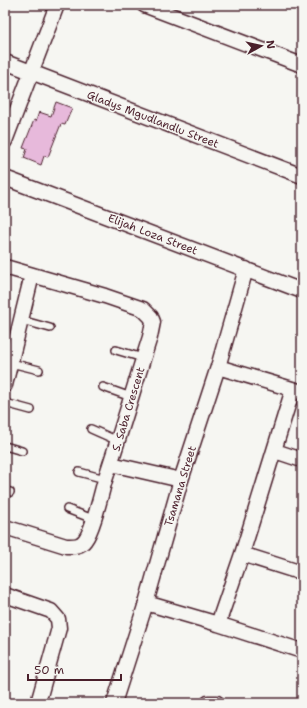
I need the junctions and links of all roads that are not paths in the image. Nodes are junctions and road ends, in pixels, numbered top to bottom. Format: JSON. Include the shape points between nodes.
{"nodes":[{"id":1,"x":57,"y":5,"type":"edge"},
{"id":2,"x":144,"y":5,"type":"edge"},
{"id":3,"x":5,"y":62,"type":"edge"},
{"id":4,"x":301,"y":63,"type":"edge"},
{"id":5,"x":32,"y":72,"type":"junction"},
{"id":6,"x":5,"y":141,"type":"edge"},
{"id":7,"x":302,"y":176,"type":"edge"},
{"id":8,"x":5,"y":178,"type":"edge"},
{"id":9,"x":5,"y":266,"type":"edge"},
{"id":10,"x":246,"y":270,"type":"junction"},
{"id":11,"x":32,"y":275,"type":"junction"},
{"id":12,"x":302,"y":291,"type":"edge"},
{"id":13,"x":21,"y":320,"type":"junction"},
{"id":14,"x":50,"y":328,"type":"dead end"},
{"id":15,"x":116,"y":350,"type":"dead end"},
{"id":16,"x":144,"y":358,"type":"junction"},
{"id":17,"x":11,"y":363,"type":"junction"},
{"id":18,"x":218,"y":367,"type":"junction"},
{"id":19,"x":40,"y":370,"type":"dead end"},
{"id":20,"x":5,"y":385,"type":"edge"},
{"id":21,"x":104,"y":388,"type":"dead end"},
{"id":22,"x":298,"y":390,"type":"edge"},
{"id":23,"x":131,"y":396,"type":"junction"},
{"id":24,"x":5,"y":403,"type":"edge"},
{"id":25,"x":31,"y":410,"type":"dead end"},
{"id":26,"x":91,"y":429,"type":"dead end"},
{"id":27,"x":118,"y":440,"type":"junction"},
{"id":28,"x":5,"y":446,"type":"edge"},
{"id":29,"x":22,"y":451,"type":"dead end"},
{"id":30,"x":274,"y":451,"type":"junction"},
{"id":31,"x":302,"y":460,"type":"edge"},
{"id":32,"x":111,"y":464,"type":"junction"},
{"id":33,"x":79,"y":472,"type":"dead end"},
{"id":34,"x":105,"y":479,"type":"junction"},
{"id":35,"x":181,"y":480,"type":"junction"},
{"id":36,"x":67,"y":509,"type":"dead end"},
{"id":37,"x":93,"y":519,"type":"junction"},
{"id":38,"x":5,"y":527,"type":"edge"},
{"id":39,"x":242,"y":554,"type":"junction"},
{"id":40,"x":302,"y":573,"type":"edge"},
{"id":41,"x":5,"y":595,"type":"edge"},
{"id":42,"x":146,"y":603,"type":"junction"},
{"id":43,"x":218,"y":624,"type":"junction"},
{"id":44,"x":302,"y":651,"type":"edge"},
{"id":45,"x":38,"y":703,"type":"edge"},
{"id":46,"x":114,"y":703,"type":"edge"},
{"id":47,"x":208,"y":703,"type":"edge"},
{"id":48,"x":217,"y":703,"type":"edge"}],
"edges":[{"from":1,"to":5,"type":"street"},
{"from":2,"to":4,"type":"street"},
{"from":3,"to":5,"type":"street","name":"Gladys Mgudlandlu Street"},
{"from":5,"to":6,"type":"street"},
{"from":5,"to":7,"type":"street","name":"Gladys Mgudlandlu Street"},
{"from":8,"to":10,"type":"street","name":"Elijah Loza Street"},
{"from":9,"to":11,"type":"street","name":"S. Saba Crescent"},
{"from":10,"to":12,"type":"street","name":"Elijah Loza Street"},
{"from":10,"to":18,"type":"street","name":"Tsamana Street"},
{"from":11,"to":13,"type":"street"},
{"from":11,"to":16,"type":"street","name":"S. Saba Crescent","via":[[143,309],[152,317],[153,322]]},
{"from":13,"to":14,"type":"lane"},
{"from":13,"to":17,"type":"street"},
{"from":15,"to":16,"type":"lane"},
{"from":16,"to":23,"type":"street","name":"S. Saba Crescent"},
{"from":17,"to":19,"type":"lane"},
{"from":17,"to":20,"type":"street"},
{"from":18,"to":22,"type":"street"},
{"from":18,"to":35,"type":"street","name":"Tsamana Street"},
{"from":21,"to":23,"type":"lane"},
{"from":22,"to":30,"type":"street"},
{"from":23,"to":27,"type":"street","name":"S. Saba Crescent"},
{"from":24,"to":25,"type":"lane"},
{"from":26,"to":27,"type":"lane"},
{"from":27,"to":32,"type":"street","name":"S. Saba Crescent"},
{"from":28,"to":29,"type":"lane"},
{"from":30,"to":31,"type":"street"},
{"from":30,"to":39,"type":"street"},
{"from":32,"to":34,"type":"street","name":"S. Saba Crescent"},
{"from":32,"to":35,"type":"street"},
{"from":33,"to":34,"type":"lane"},
{"from":34,"to":37,"type":"street","name":"S. Saba Crescent"},
{"from":35,"to":42,"type":"street","name":"Tsamana Street"},
{"from":36,"to":37,"type":"lane"},
{"from":37,"to":38,"type":"street","name":"S. Saba Crescent","via":[[87,538],[74,546],[66,546]]},
{"from":39,"to":40,"type":"street"},
{"from":39,"to":43,"type":"street"},
{"from":41,"to":45,"type":"street","via":[[51,611],[58,619],[59,628]]},
{"from":42,"to":43,"type":"street"},
{"from":42,"to":46,"type":"street","name":"Tsamana Street"},
{"from":43,"to":44,"type":"street"},
{"from":47,"to":48,"type":"street"}]}
